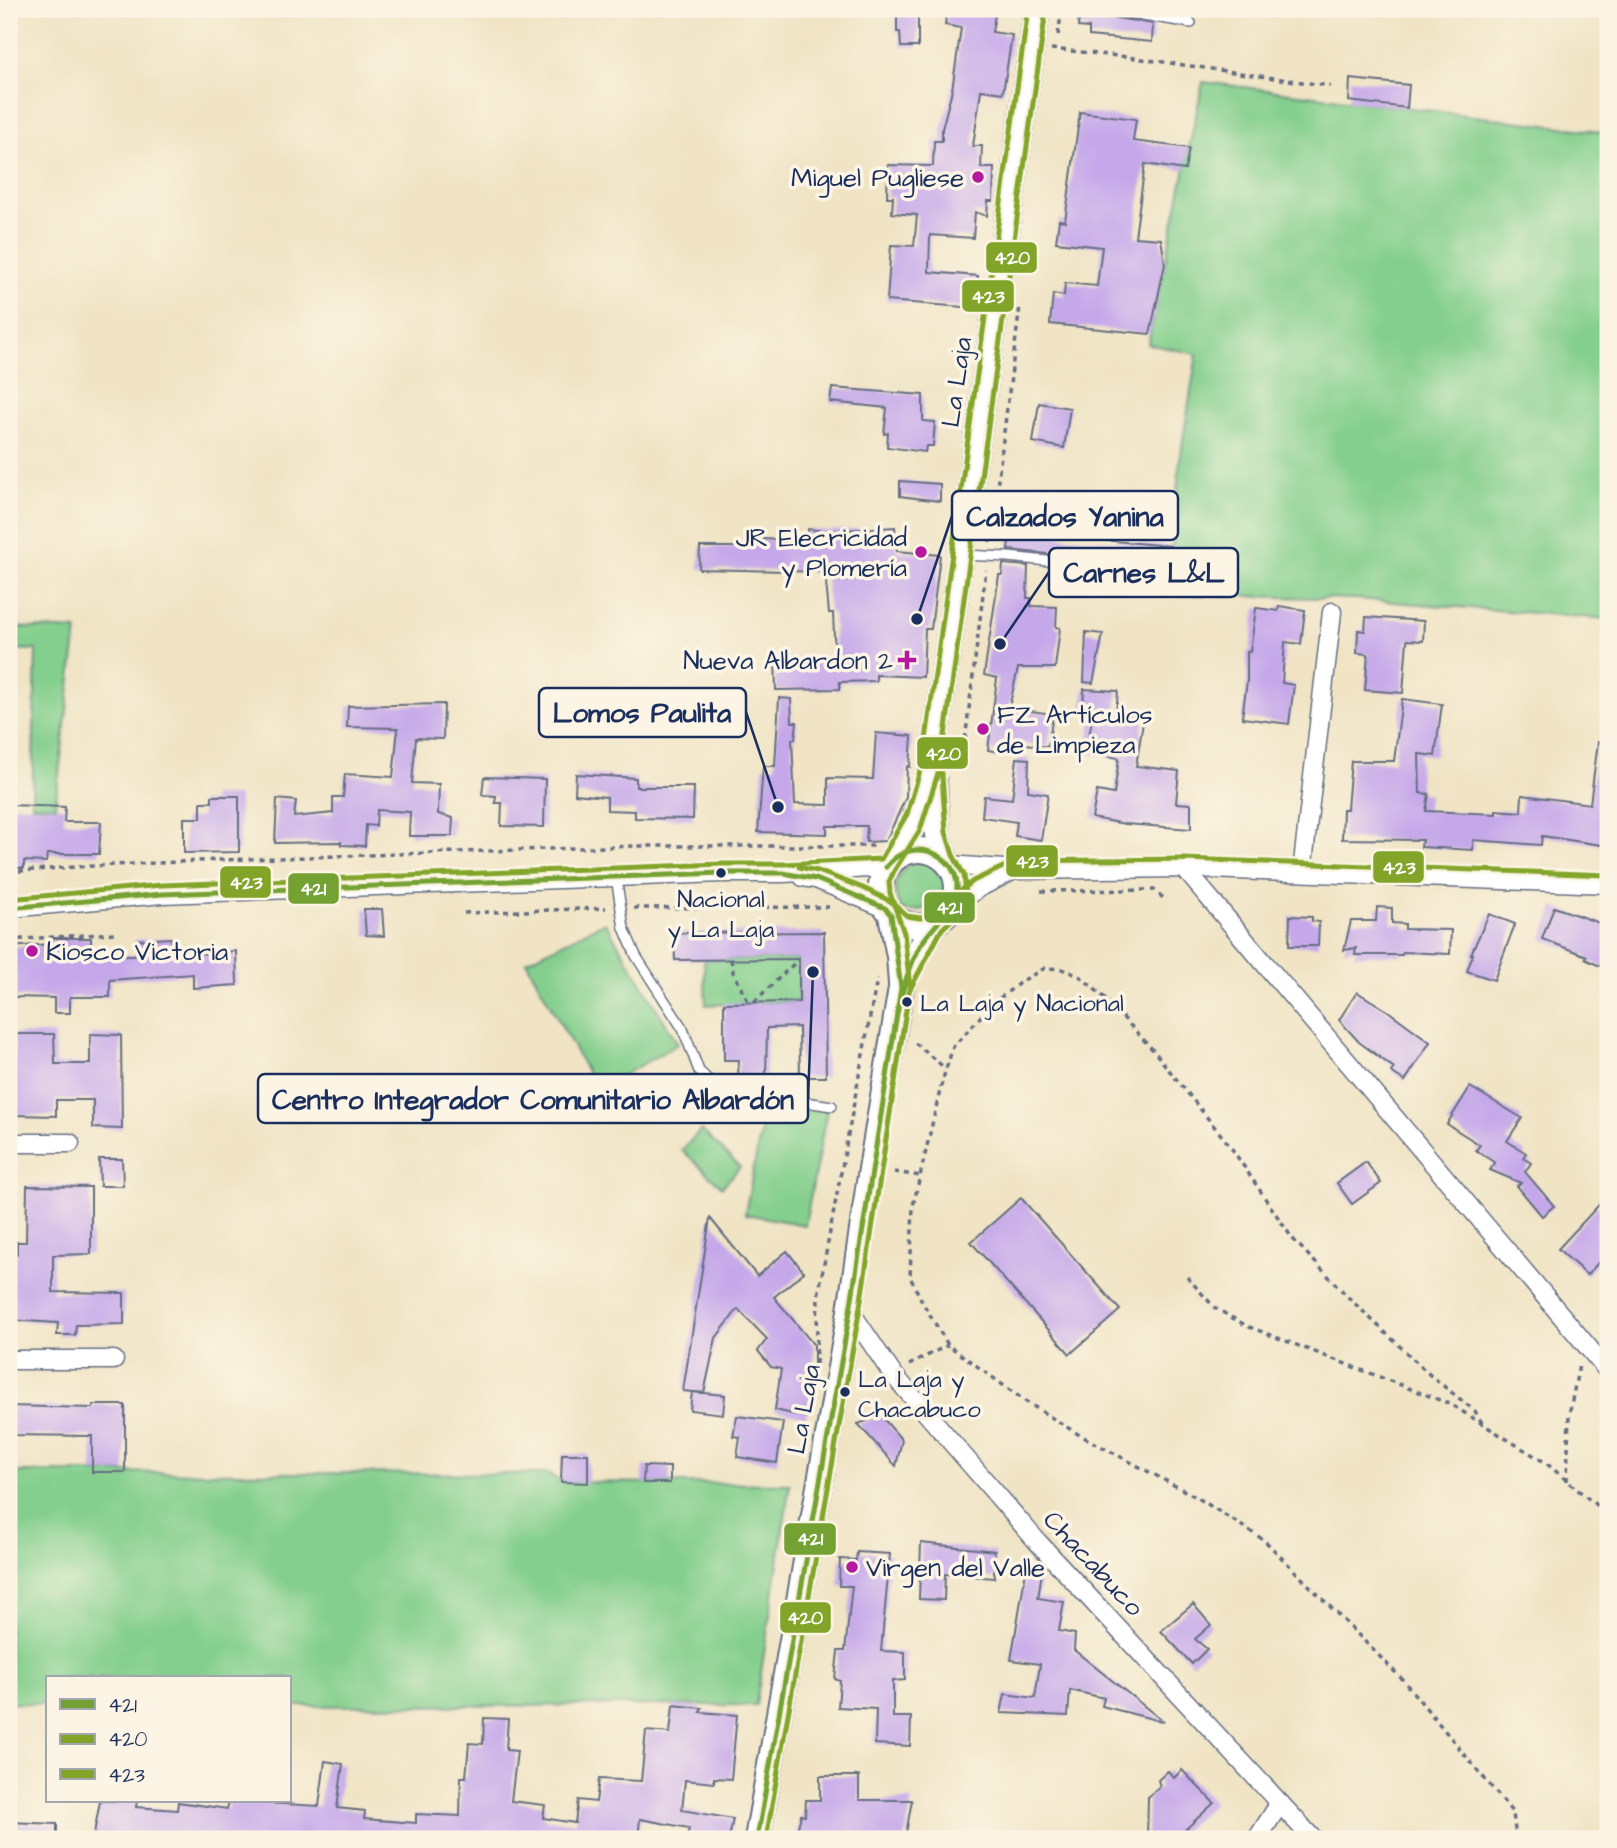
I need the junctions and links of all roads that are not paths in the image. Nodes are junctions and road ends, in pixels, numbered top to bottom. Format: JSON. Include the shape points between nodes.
{"nodes":[{"id":1,"x":1037,"y":9,"type":"edge"},
{"id":2,"x":1105,"y":9,"type":"edge"},
{"id":3,"x":1191,"y":23,"type":"dead end"},
{"id":4,"x":962,"y":555,"type":"junction"},
{"id":5,"x":1117,"y":568,"type":"dead end"},
{"id":6,"x":1332,"y":612,"type":"dead end"},
{"id":7,"x":932,"y":762,"type":"junction"},
{"id":8,"x":883,"y":858,"type":"junction"},
{"id":9,"x":947,"y":862,"type":"junction"},
{"id":10,"x":1184,"y":868,"type":"junction"},
{"id":11,"x":1016,"y":870,"type":"junction"},
{"id":12,"x":1302,"y":872,"type":"junction"},
{"id":13,"x":783,"y":873,"type":"junction"},
{"id":14,"x":616,"y":877,"type":"junction"},
{"id":15,"x":1608,"y":884,"type":"edge"},
{"id":16,"x":9,"y":908,"type":"edge"},
{"id":17,"x":888,"y":911,"type":"junction"},
{"id":18,"x":944,"y":915,"type":"junction"},
{"id":19,"x":901,"y":988,"type":"junction"},
{"id":20,"x":832,"y":1106,"type":"dead end"},
{"id":21,"x":9,"y":1143,"type":"edge"},
{"id":22,"x":70,"y":1143,"type":"dead end"},
{"id":23,"x":850,"y":1311,"type":"junction"},
{"id":24,"x":9,"y":1360,"type":"edge"},
{"id":25,"x":114,"y":1360,"type":"dead end"},
{"id":26,"x":1608,"y":1371,"type":"edge"},
{"id":27,"x":1280,"y":1803,"type":"junction"},
{"id":28,"x":757,"y":1839,"type":"edge"},
{"id":29,"x":1257,"y":1839,"type":"edge"},
{"id":30,"x":1313,"y":1839,"type":"edge"}],
"edges":[{"from":1,"to":4,"type":"main road","name":"La Laja"},
{"from":2,"to":3,"type":"lane"},
{"from":4,"to":5,"type":"lane"},
{"from":4,"to":7,"type":"main road","name":"La Laja"},
{"from":6,"to":12,"type":"street"},
{"from":7,"to":8,"type":"main road","name":"La Laja","via":[[913,824]]},
{"from":7,"to":9,"type":"main road","name":"La Laja","via":[[937,834]]},
{"from":8,"to":9,"type":"main road","via":[[908,850],[928,850]]},
{"from":8,"to":13,"type":"street"},
{"from":8,"to":17,"type":"main road","via":[[880,887]]},
{"from":9,"to":11,"type":"street"},
{"from":9,"to":18,"type":"main road","via":[[956,878],[957,894]]},
{"from":10,"to":11,"type":"street"},
{"from":10,"to":12,"type":"street"},
{"from":10,"to":26,"type":"street"},
{"from":11,"to":18,"type":"street","via":[[978,888]]},
{"from":12,"to":15,"type":"street"},
{"from":13,"to":14,"type":"street"},
{"from":13,"to":17,"type":"street","via":[[816,880]]},
{"from":14,"to":16,"type":"street","via":[[162,894]]},
{"from":14,"to":20,"type":"lane","via":[[624,928],[636,956],[683,1029],[707,1080],[726,1090]]},
{"from":17,"to":18,"type":"main road","via":[[904,924],[920,927]]},
{"from":17,"to":19,"type":"main road","name":"La Laja"},
{"from":18,"to":19,"type":"main road","name":"La Laja"},
{"from":19,"to":23,"type":"main road","name":"La Laja"},
{"from":21,"to":22,"type":"street"},
{"from":23,"to":27,"type":"street","name":"Chacabuco","via":[[891,1372],[1035,1539]]},
{"from":23,"to":28,"type":"main road","name":"La Laja"},
{"from":24,"to":25,"type":"street"},
{"from":27,"to":29,"type":"street"},
{"from":27,"to":30,"type":"street","name":"Chacabuco"}]}
